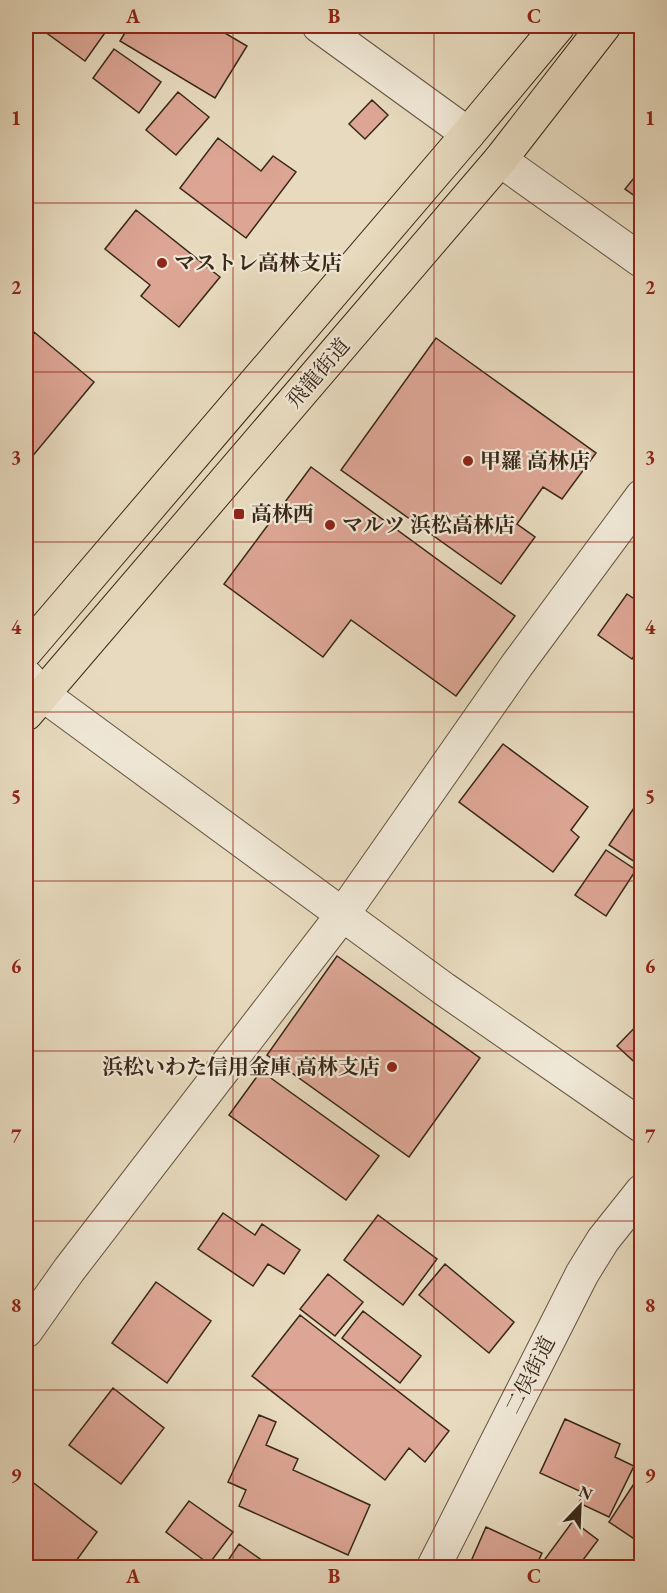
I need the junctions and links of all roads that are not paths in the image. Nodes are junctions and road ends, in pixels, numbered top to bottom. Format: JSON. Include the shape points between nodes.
{"nodes":[{"id":1,"x":319,"y":26,"type":"edge"},
{"id":2,"x":558,"y":26,"type":"edge"},
{"id":3,"x":603,"y":26,"type":"edge"},
{"id":4,"x":468,"y":134,"type":"junction"},
{"id":5,"x":500,"y":160,"type":"junction"},
{"id":6,"x":642,"y":261,"type":"edge"},
{"id":7,"x":642,"y":496,"type":"edge"},
{"id":8,"x":26,"y":651,"type":"edge"},
{"id":9,"x":31,"y":694,"type":"edge"},
{"id":10,"x":343,"y":914,"type":"junction"},
{"id":11,"x":642,"y":1126,"type":"edge"},
{"id":12,"x":642,"y":1191,"type":"edge"},
{"id":13,"x":26,"y":1331,"type":"edge"},
{"id":14,"x":433,"y":1568,"type":"edge"}],
"edges":[{"from":1,"to":4,"type":"street"},
{"from":2,"to":4,"type":"highway","name":"飛龍街道"},
{"from":3,"to":5,"type":"highway","name":"飛龍街道"},
{"from":4,"to":8,"type":"highway","name":"飛龍街道"},
{"from":5,"to":6,"type":"street"},
{"from":5,"to":9,"type":"highway","name":"飛龍街道"},
{"from":7,"to":10,"type":"street","via":[[510,675]]},
{"from":9,"to":10,"type":"street"},
{"from":10,"to":11,"type":"street"},
{"from":10,"to":13,"type":"street","via":[[76,1260]]},
{"from":12,"to":14,"type":"street","name":"二俣街道","via":[[582,1274]]}]}
